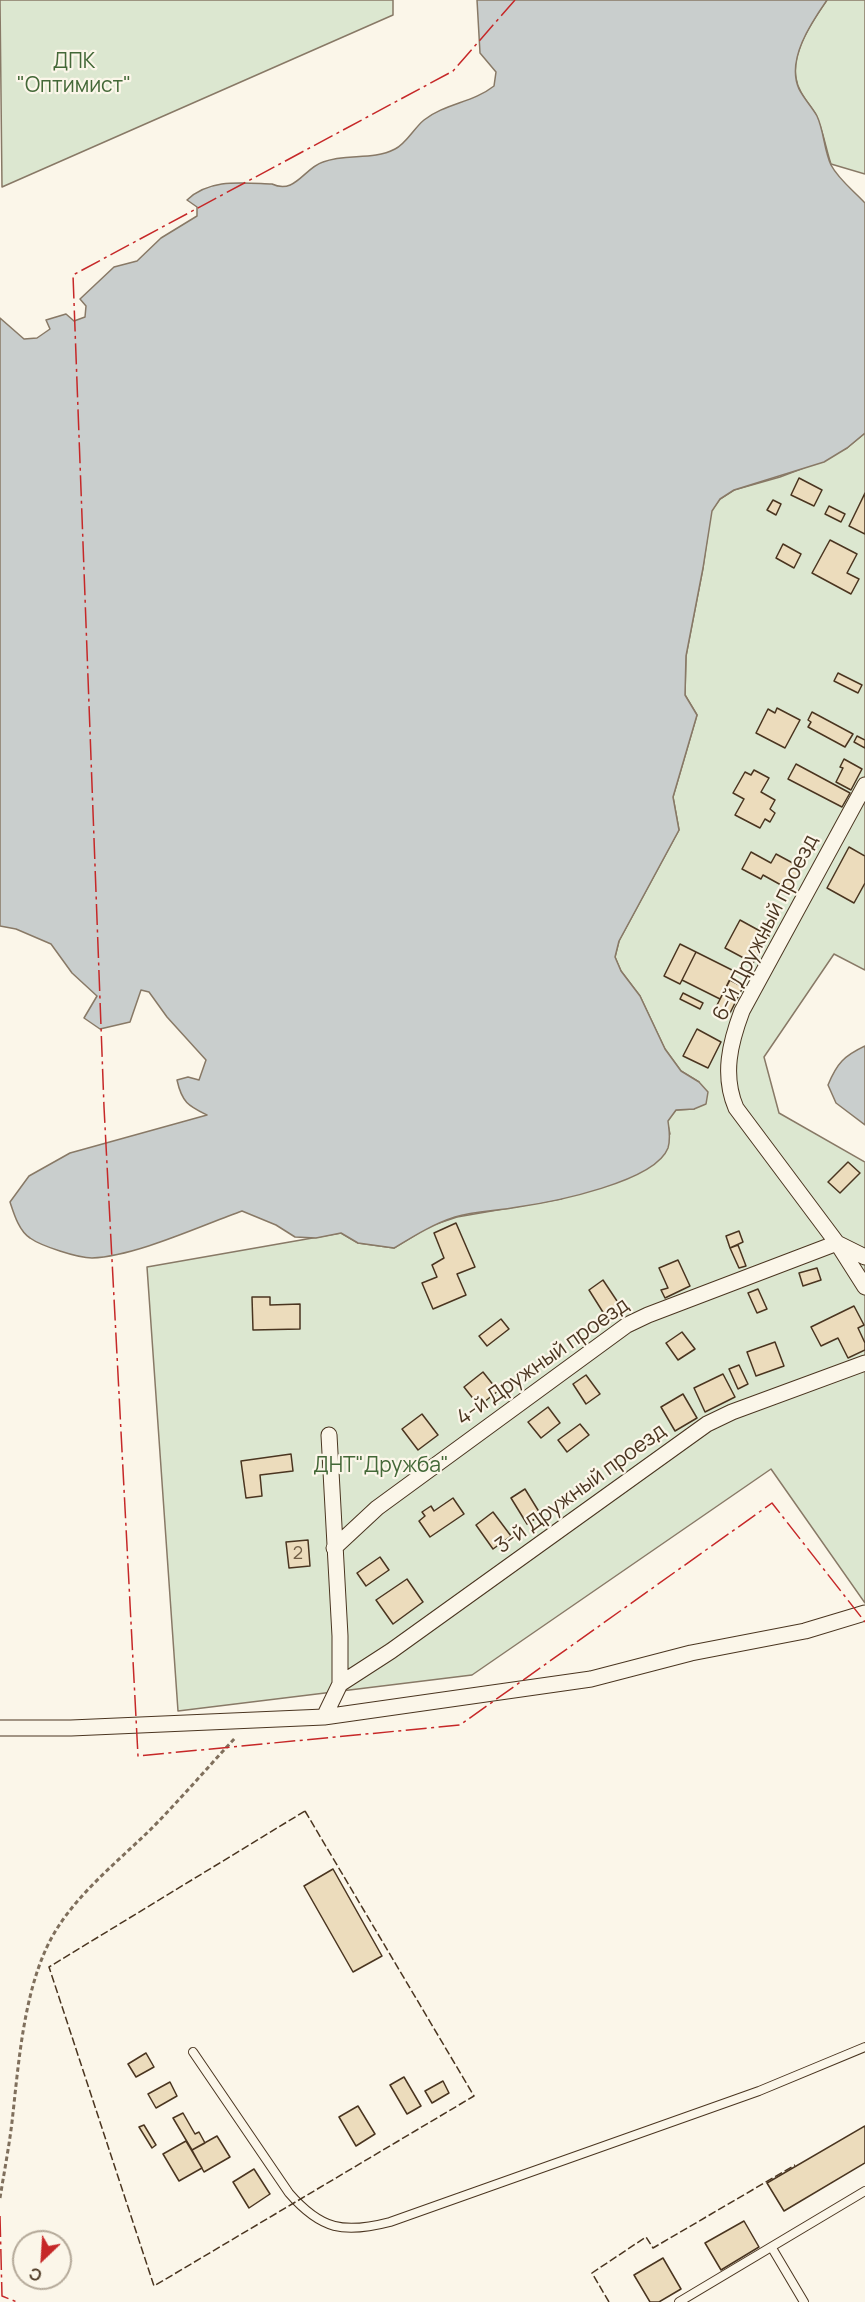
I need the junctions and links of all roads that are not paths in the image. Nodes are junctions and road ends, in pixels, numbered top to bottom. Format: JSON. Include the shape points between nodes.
{"nodes":[{"id":1,"x":865,"y":785,"type":"edge"},
{"id":2,"x":837,"y":1244,"type":"junction"},
{"id":3,"x":865,"y":1257,"type":"edge"},
{"id":4,"x":865,"y":1287,"type":"edge"},
{"id":5,"x":865,"y":1363,"type":"edge"},
{"id":6,"x":329,"y":1436,"type":"dead end"},
{"id":7,"x":334,"y":1548,"type":"junction"},
{"id":8,"x":865,"y":1613,"type":"edge"},
{"id":9,"x":339,"y":1684,"type":"junction"},
{"id":10,"x":324,"y":1717,"type":"junction"},
{"id":11,"x":0,"y":1728,"type":"edge"},
{"id":12,"x":865,"y":2048,"type":"edge"},
{"id":13,"x":193,"y":2052,"type":"dead end"},
{"id":14,"x":865,"y":2191,"type":"edge"},
{"id":15,"x":772,"y":2248,"type":"junction"},
{"id":16,"x":679,"y":2302,"type":"edge"},
{"id":17,"x":804,"y":2302,"type":"edge"}],
"edges":[{"from":1,"to":2,"type":"street","name":"6-й Дружный проезд","via":[[742,1011],[728,1065],[731,1097],[746,1122]]},
{"from":2,"to":3,"type":"street"},
{"from":2,"to":4,"type":"street"},
{"from":2,"to":7,"type":"street","name":"4-й Дружный проезд","via":[[627,1325],[377,1508]]},
{"from":5,"to":9,"type":"street","name":"3-й Дружный проезд","via":[[707,1424]]},
{"from":6,"to":7,"type":"street"},
{"from":7,"to":9,"type":"street"},
{"from":8,"to":10,"type":"street","via":[[805,1631],[691,1653],[591,1679]]},
{"from":9,"to":10,"type":"street"},
{"from":10,"to":11,"type":"street"},
{"from":12,"to":13,"type":"lane","via":[[748,2095],[401,2218],[347,2229],[311,2215],[297,2202]]},
{"from":14,"to":15,"type":"lane"},
{"from":15,"to":16,"type":"lane"},
{"from":15,"to":17,"type":"lane"}]}
